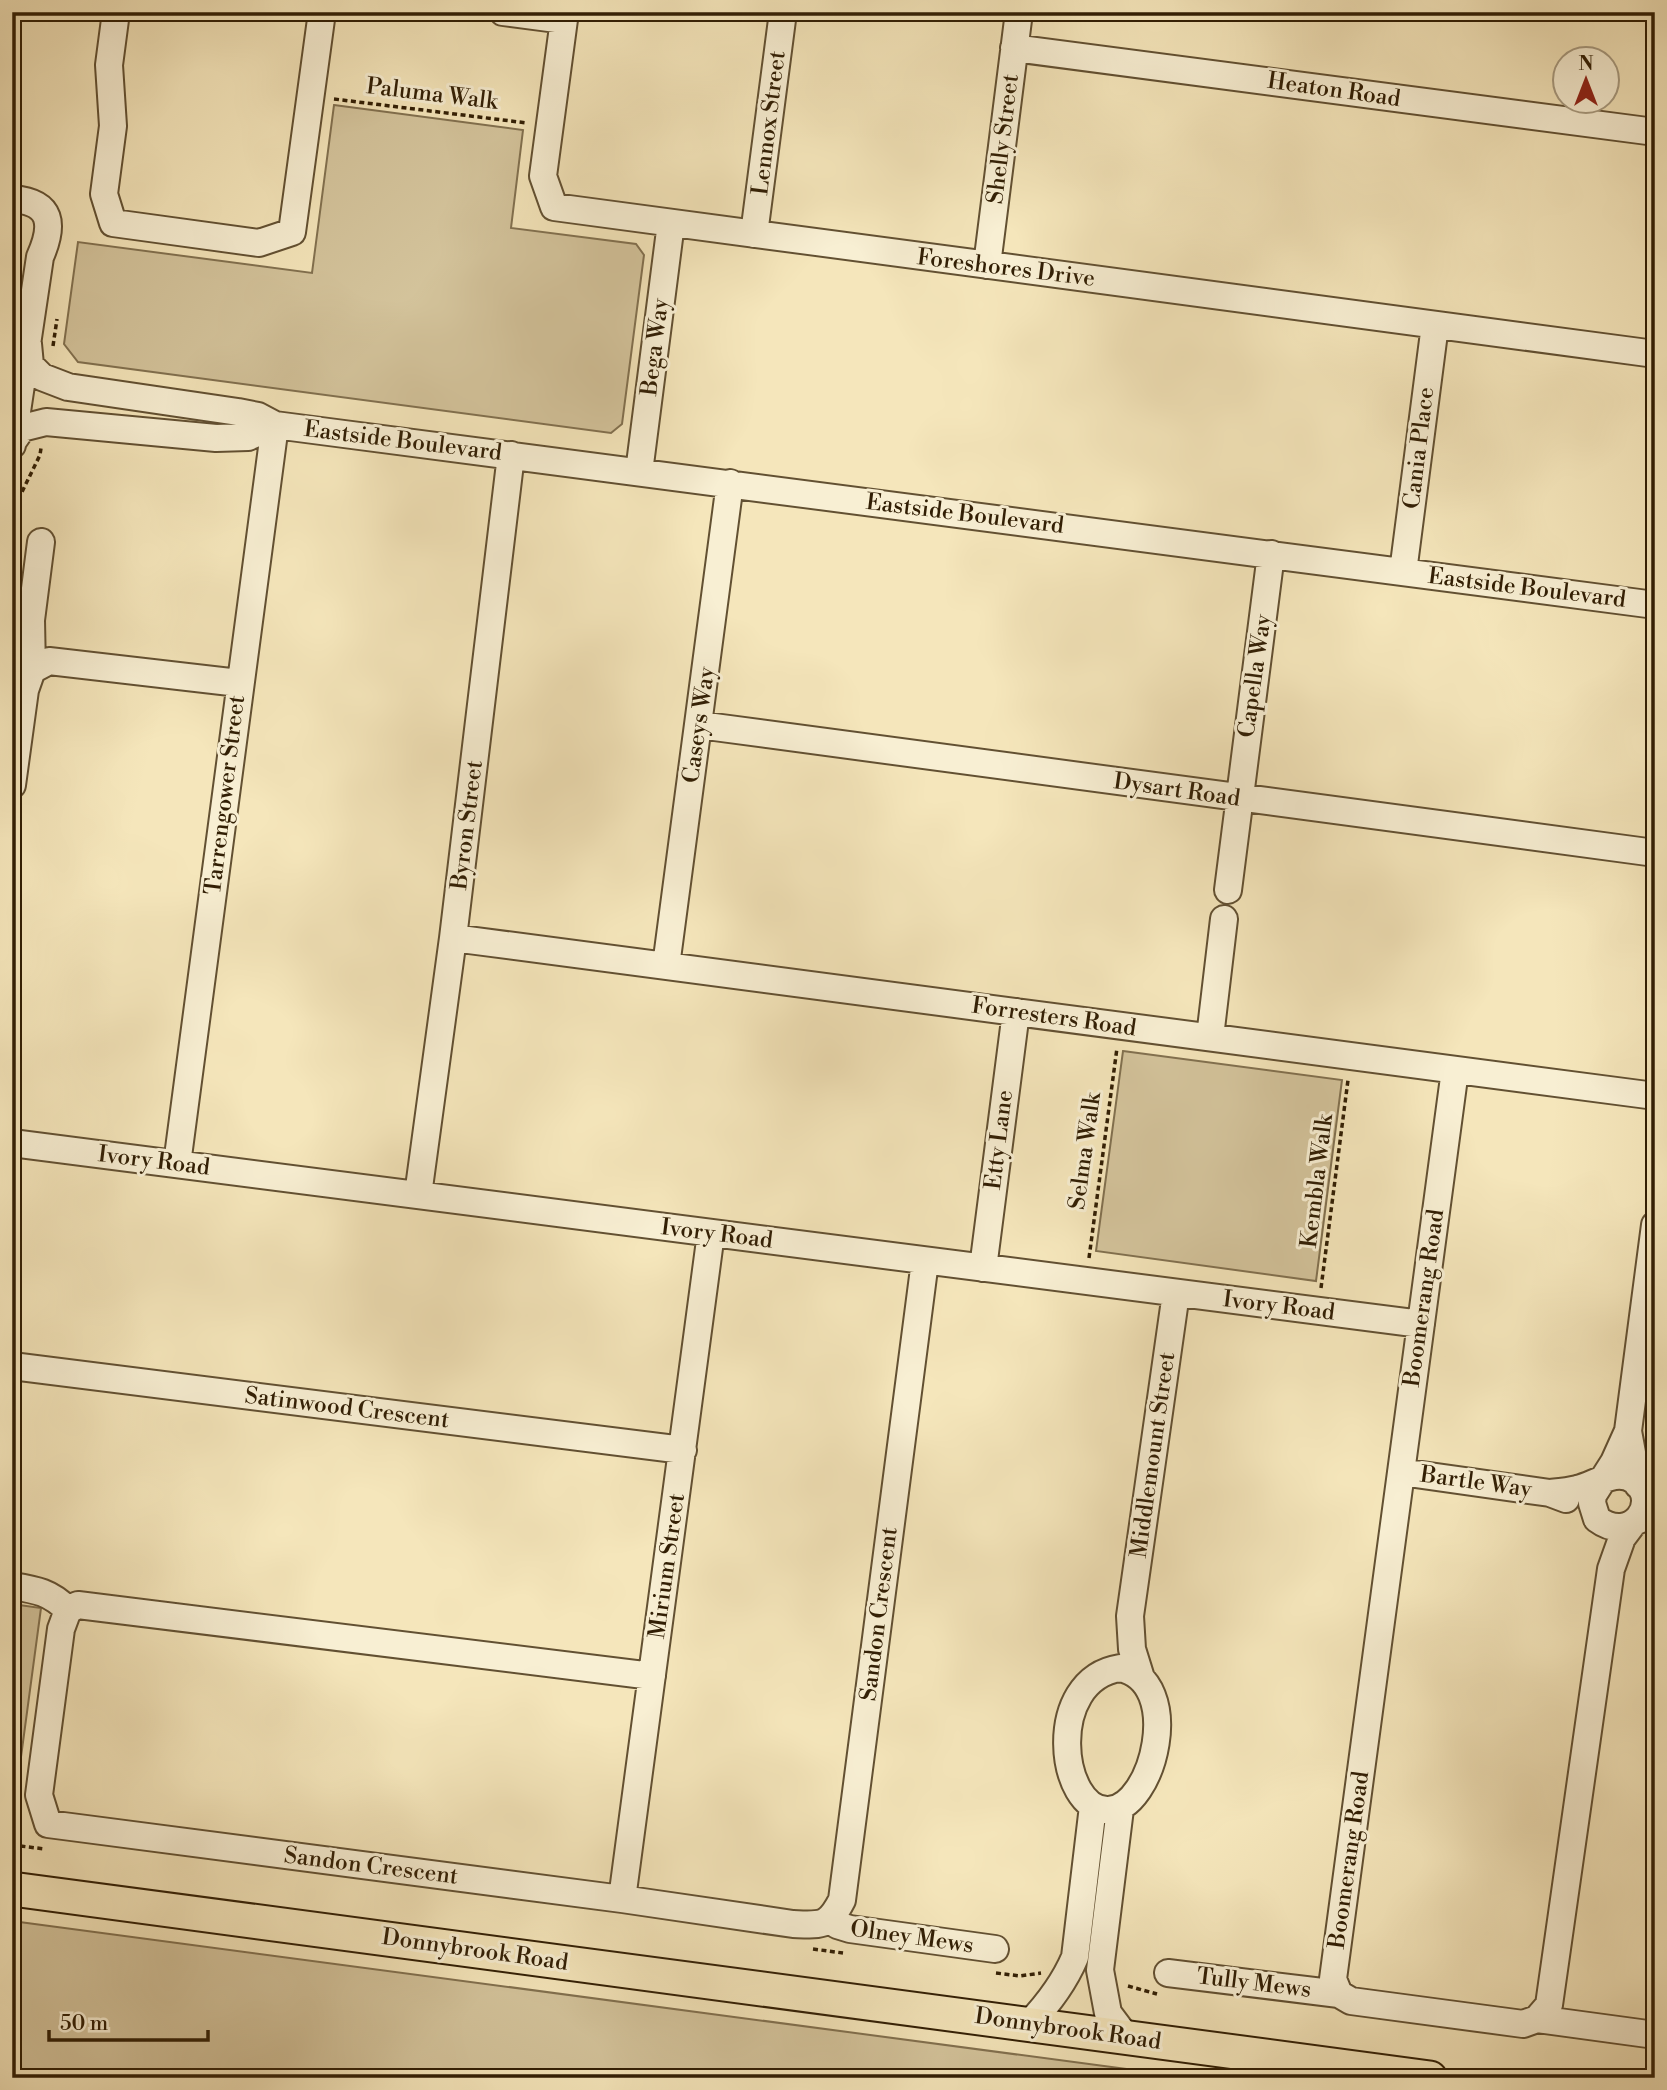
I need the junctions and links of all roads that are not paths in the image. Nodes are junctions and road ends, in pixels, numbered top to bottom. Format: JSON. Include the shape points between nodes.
{"nodes":[{"id":1,"x":116,"y":12,"type":"edge"},
{"id":2,"x":322,"y":12,"type":"edge"},
{"id":3,"x":503,"y":12,"type":"edge"},
{"id":4,"x":783,"y":12,"type":"edge"},
{"id":5,"x":1019,"y":12,"type":"edge"},
{"id":6,"x":564,"y":16,"type":"edge"},
{"id":7,"x":1014,"y":48,"type":"junction"},
{"id":8,"x":1655,"y":132,"type":"edge"},
{"id":9,"x":12,"y":199,"type":"edge"},
{"id":10,"x":671,"y":223,"type":"junction"},
{"id":11,"x":754,"y":234,"type":"junction"},
{"id":12,"x":986,"y":265,"type":"junction"},
{"id":13,"x":1435,"y":325,"type":"junction"},
{"id":14,"x":28,"y":344,"type":"junction"},
{"id":15,"x":1655,"y":354,"type":"edge"},
{"id":16,"x":275,"y":425,"type":"junction"},
{"id":17,"x":13,"y":443,"type":"edge"},
{"id":18,"x":511,"y":455,"type":"junction"},
{"id":19,"x":639,"y":472,"type":"junction"},
{"id":20,"x":730,"y":483,"type":"junction"},
{"id":21,"x":41,"y":542,"type":"dead end"},
{"id":22,"x":1271,"y":554,"type":"junction"},
{"id":23,"x":1403,"y":572,"type":"junction"},
{"id":24,"x":1655,"y":605,"type":"edge"},
{"id":25,"x":32,"y":670,"type":"junction"},
{"id":26,"x":239,"y":683,"type":"junction"},
{"id":27,"x":699,"y":725,"type":"junction"},
{"id":28,"x":12,"y":785,"type":"edge"},
{"id":29,"x":1239,"y":798,"type":"junction"},
{"id":30,"x":1655,"y":853,"type":"edge"},
{"id":31,"x":1228,"y":890,"type":"dead end"},
{"id":32,"x":1224,"y":919,"type":"dead end"},
{"id":33,"x":453,"y":938,"type":"junction"},
{"id":34,"x":666,"y":966,"type":"junction"},
{"id":35,"x":1016,"y":1012,"type":"junction"},
{"id":36,"x":1210,"y":1037,"type":"junction"},
{"id":37,"x":1455,"y":1069,"type":"junction"},
{"id":38,"x":1655,"y":1096,"type":"edge"},
{"id":39,"x":12,"y":1143,"type":"edge"},
{"id":40,"x":177,"y":1164,"type":"junction"},
{"id":41,"x":418,"y":1195,"type":"junction"},
{"id":42,"x":1655,"y":1225,"type":"edge"},
{"id":43,"x":711,"y":1233,"type":"junction"},
{"id":44,"x":925,"y":1261,"type":"junction"},
{"id":45,"x":983,"y":1268,"type":"junction"},
{"id":46,"x":1176,"y":1293,"type":"junction"},
{"id":47,"x":1421,"y":1324,"type":"junction"},
{"id":48,"x":12,"y":1366,"type":"edge"},
{"id":49,"x":1628,"y":1431,"type":"junction"},
{"id":50,"x":682,"y":1450,"type":"junction"},
{"id":51,"x":1401,"y":1472,"type":"junction"},
{"id":52,"x":1602,"y":1480,"type":"junction"},
{"id":53,"x":1647,"y":1491,"type":"edge"},
{"id":54,"x":1550,"y":1493,"type":"junction"},
{"id":55,"x":1644,"y":1518,"type":"edge"},
{"id":56,"x":1597,"y":1519,"type":"junction"},
{"id":57,"x":1611,"y":1569,"type":"junction"},
{"id":58,"x":12,"y":1586,"type":"edge"},
{"id":59,"x":68,"y":1610,"type":"junction"},
{"id":60,"x":1130,"y":1616,"type":"junction"},
{"id":61,"x":652,"y":1676,"type":"junction"},
{"id":62,"x":1095,"y":1676,"type":"junction"},
{"id":63,"x":1142,"y":1678,"type":"junction"},
{"id":64,"x":1093,"y":1807,"type":"junction"},
{"id":65,"x":1120,"y":1809,"type":"junction"},
{"id":66,"x":12,"y":1889,"type":"edge"},
{"id":67,"x":622,"y":1899,"type":"junction"},
{"id":68,"x":832,"y":1919,"type":"junction"},
{"id":69,"x":993,"y":1961,"type":"road end"},
{"id":70,"x":1165,"y":1984,"type":"road end"},
{"id":71,"x":1339,"y":1994,"type":"junction"},
{"id":72,"x":937,"y":2012,"type":"junction"},
{"id":73,"x":1537,"y":2019,"type":"junction"},
{"id":74,"x":1029,"y":2024,"type":"junction"},
{"id":75,"x":1655,"y":2035,"type":"edge"},
{"id":76,"x":1126,"y":2037,"type":"junction"},
{"id":77,"x":1198,"y":2047,"type":"junction"},
{"id":78,"x":1430,"y":2078,"type":"edge"}],
"edges":[{"from":1,"to":2,"type":"street","via":[[109,65],[113,126],[104,194],[113,223],[259,243],[292,232]]},
{"from":3,"to":6,"type":"street"},
{"from":4,"to":11,"type":"street","name":"Lennox Street"},
{"from":5,"to":7,"type":"street","name":"Shelly Street"},
{"from":6,"to":10,"type":"street","name":"Foreshores Drive","via":[[543,176],[554,207]]},
{"from":7,"to":8,"type":"street","name":"Heaton Road"},
{"from":7,"to":12,"type":"street","name":"Shelly Street"},
{"from":9,"to":14,"type":"street","via":[[34,202],[43,210],[49,228],[40,257]]},
{"from":10,"to":11,"type":"street","name":"Foreshores Drive"},
{"from":10,"to":19,"type":"street","name":"Bega Way"},
{"from":11,"to":12,"type":"street","name":"Foreshores Drive"},
{"from":12,"to":13,"type":"street","name":"Foreshores Drive"},
{"from":13,"to":15,"type":"street","name":"Foreshores Drive"},
{"from":13,"to":23,"type":"street","name":"Cania Place"},
{"from":14,"to":16,"type":"street","name":"Eastside Boulevard","via":[[30,365],[42,377],[68,387],[238,412]]},
{"from":14,"to":17,"type":"street"},
{"from":16,"to":17,"type":"street","name":"Eastside Boulevard","via":[[248,437],[216,438],[46,422],[22,428]]},
{"from":16,"to":18,"type":"street","name":"Eastside Boulevard"},
{"from":16,"to":26,"type":"street","name":"Tarrengower Street"},
{"from":18,"to":19,"type":"street","name":"Eastside Boulevard"},
{"from":18,"to":33,"type":"street","name":"Byron Street"},
{"from":19,"to":20,"type":"street","name":"Eastside Boulevard"},
{"from":20,"to":22,"type":"street","name":"Eastside Boulevard"},
{"from":20,"to":27,"type":"street","name":"Caseys Way"},
{"from":21,"to":25,"type":"street","via":[[31,620]]},
{"from":22,"to":23,"type":"street","name":"Eastside Boulevard"},
{"from":22,"to":29,"type":"street","name":"Capella Way"},
{"from":23,"to":24,"type":"street","name":"Eastside Boulevard"},
{"from":25,"to":26,"type":"street","via":[[49,661]]},
{"from":25,"to":28,"type":"street"},
{"from":26,"to":40,"type":"street","name":"Tarrengower Street"},
{"from":27,"to":29,"type":"street","name":"Dysart Road"},
{"from":27,"to":34,"type":"street","name":"Caseys Way"},
{"from":29,"to":30,"type":"street","name":"Dysart Road"},
{"from":29,"to":31,"type":"street","name":"Capella Way"},
{"from":32,"to":36,"type":"street"},
{"from":33,"to":34,"type":"street","name":"Forresters Road"},
{"from":33,"to":41,"type":"street","name":"Byron Street"},
{"from":34,"to":35,"type":"street","name":"Forresters Road"},
{"from":35,"to":36,"type":"street","name":"Forresters Road"},
{"from":35,"to":45,"type":"street","name":"Etty Lane"},
{"from":36,"to":37,"type":"street","name":"Forresters Road"},
{"from":37,"to":38,"type":"street","name":"Forresters Road"},
{"from":37,"to":47,"type":"street","name":"Boomerang Road"},
{"from":39,"to":40,"type":"street","name":"Ivory Road"},
{"from":40,"to":41,"type":"street","name":"Ivory Road"},
{"from":41,"to":43,"type":"street","name":"Ivory Road"},
{"from":42,"to":49,"type":"street"},
{"from":43,"to":44,"type":"street","name":"Ivory Road"},
{"from":43,"to":50,"type":"street","name":"Mirium Street"},
{"from":44,"to":45,"type":"street","name":"Ivory Road"},
{"from":44,"to":68,"type":"street","name":"Sandon Crescent","via":[[842,1900]]},
{"from":45,"to":46,"type":"street","name":"Ivory Road"},
{"from":46,"to":47,"type":"street","name":"Ivory Road"},
{"from":46,"to":60,"type":"street","name":"Middlemount Street"},
{"from":47,"to":51,"type":"street","name":"Boomerang Road"},
{"from":48,"to":50,"type":"street","name":"Satinwood Crescent"},
{"from":49,"to":52,"type":"street"},
{"from":49,"to":53,"type":"street"},
{"from":50,"to":61,"type":"street","name":"Mirium Street"},
{"from":51,"to":54,"type":"street","name":"Bartle Way"},
{"from":51,"to":71,"type":"street","name":"Boomerang Road","via":[[1333,1979]]},
{"from":52,"to":53,"type":"street","via":[[1628,1477]]},
{"from":52,"to":54,"type":"street"},
{"from":52,"to":56,"type":"street","via":[[1593,1495]]},
{"from":53,"to":55,"type":"street"},
{"from":54,"to":56,"type":"street","via":[[1576,1503]]},
{"from":55,"to":56,"type":"street","via":[[1621,1528]]},
{"from":55,"to":57,"type":"street","via":[[1622,1538]]},
{"from":56,"to":57,"type":"street","via":[[1606,1536]]},
{"from":57,"to":73,"type":"street","via":[[1549,2005]]},
{"from":58,"to":59,"type":"street","via":[[55,1597]]},
{"from":59,"to":61,"type":"street","via":[[90,1605]]},
{"from":59,"to":67,"type":"street","name":"Sandon Crescent","via":[[61,1629],[39,1795],[48,1824]]},
{"from":60,"to":62,"type":"street","name":"Middlemount Street","via":[[1116,1650]]},
{"from":60,"to":63,"type":"street","name":"Middlemount Street","via":[[1132,1650]]},
{"from":61,"to":67,"type":"street","name":"Mirium Street"},
{"from":62,"to":63,"type":"street","via":[[1120,1668]]},
{"from":62,"to":64,"type":"street","via":[[1075,1702],[1067,1744],[1075,1783]]},
{"from":63,"to":65,"type":"street","via":[[1157,1720],[1154,1758]]},
{"from":64,"to":65,"type":"street"},
{"from":64,"to":74,"type":"street","via":[[1075,1957],[1048,2005]]},
{"from":65,"to":76,"type":"street","via":[[1100,1970],[1108,2013]]},
{"from":66,"to":72,"type":"main road","name":"Donnybrook Road"},
{"from":67,"to":68,"type":"street","name":"Sandon Crescent","via":[[793,1924],[820,1925]]},
{"from":68,"to":69,"type":"street","name":"Olney Mews","via":[[850,1929]]},
{"from":70,"to":71,"type":"street","name":"Tully Mews"},
{"from":71,"to":73,"type":"street","via":[[1351,2001],[1523,2024]]},
{"from":72,"to":74,"type":"main road","name":"Donnybrook Road"},
{"from":72,"to":77,"type":"main road","name":"Donnybrook Road","via":[[979,2032],[1154,2055]]},
{"from":73,"to":75,"type":"street"},
{"from":74,"to":76,"type":"main road","name":"Donnybrook Road"},
{"from":76,"to":77,"type":"main road","name":"Donnybrook Road"},
{"from":77,"to":78,"type":"main road","name":"Donnybrook Road"}]}
